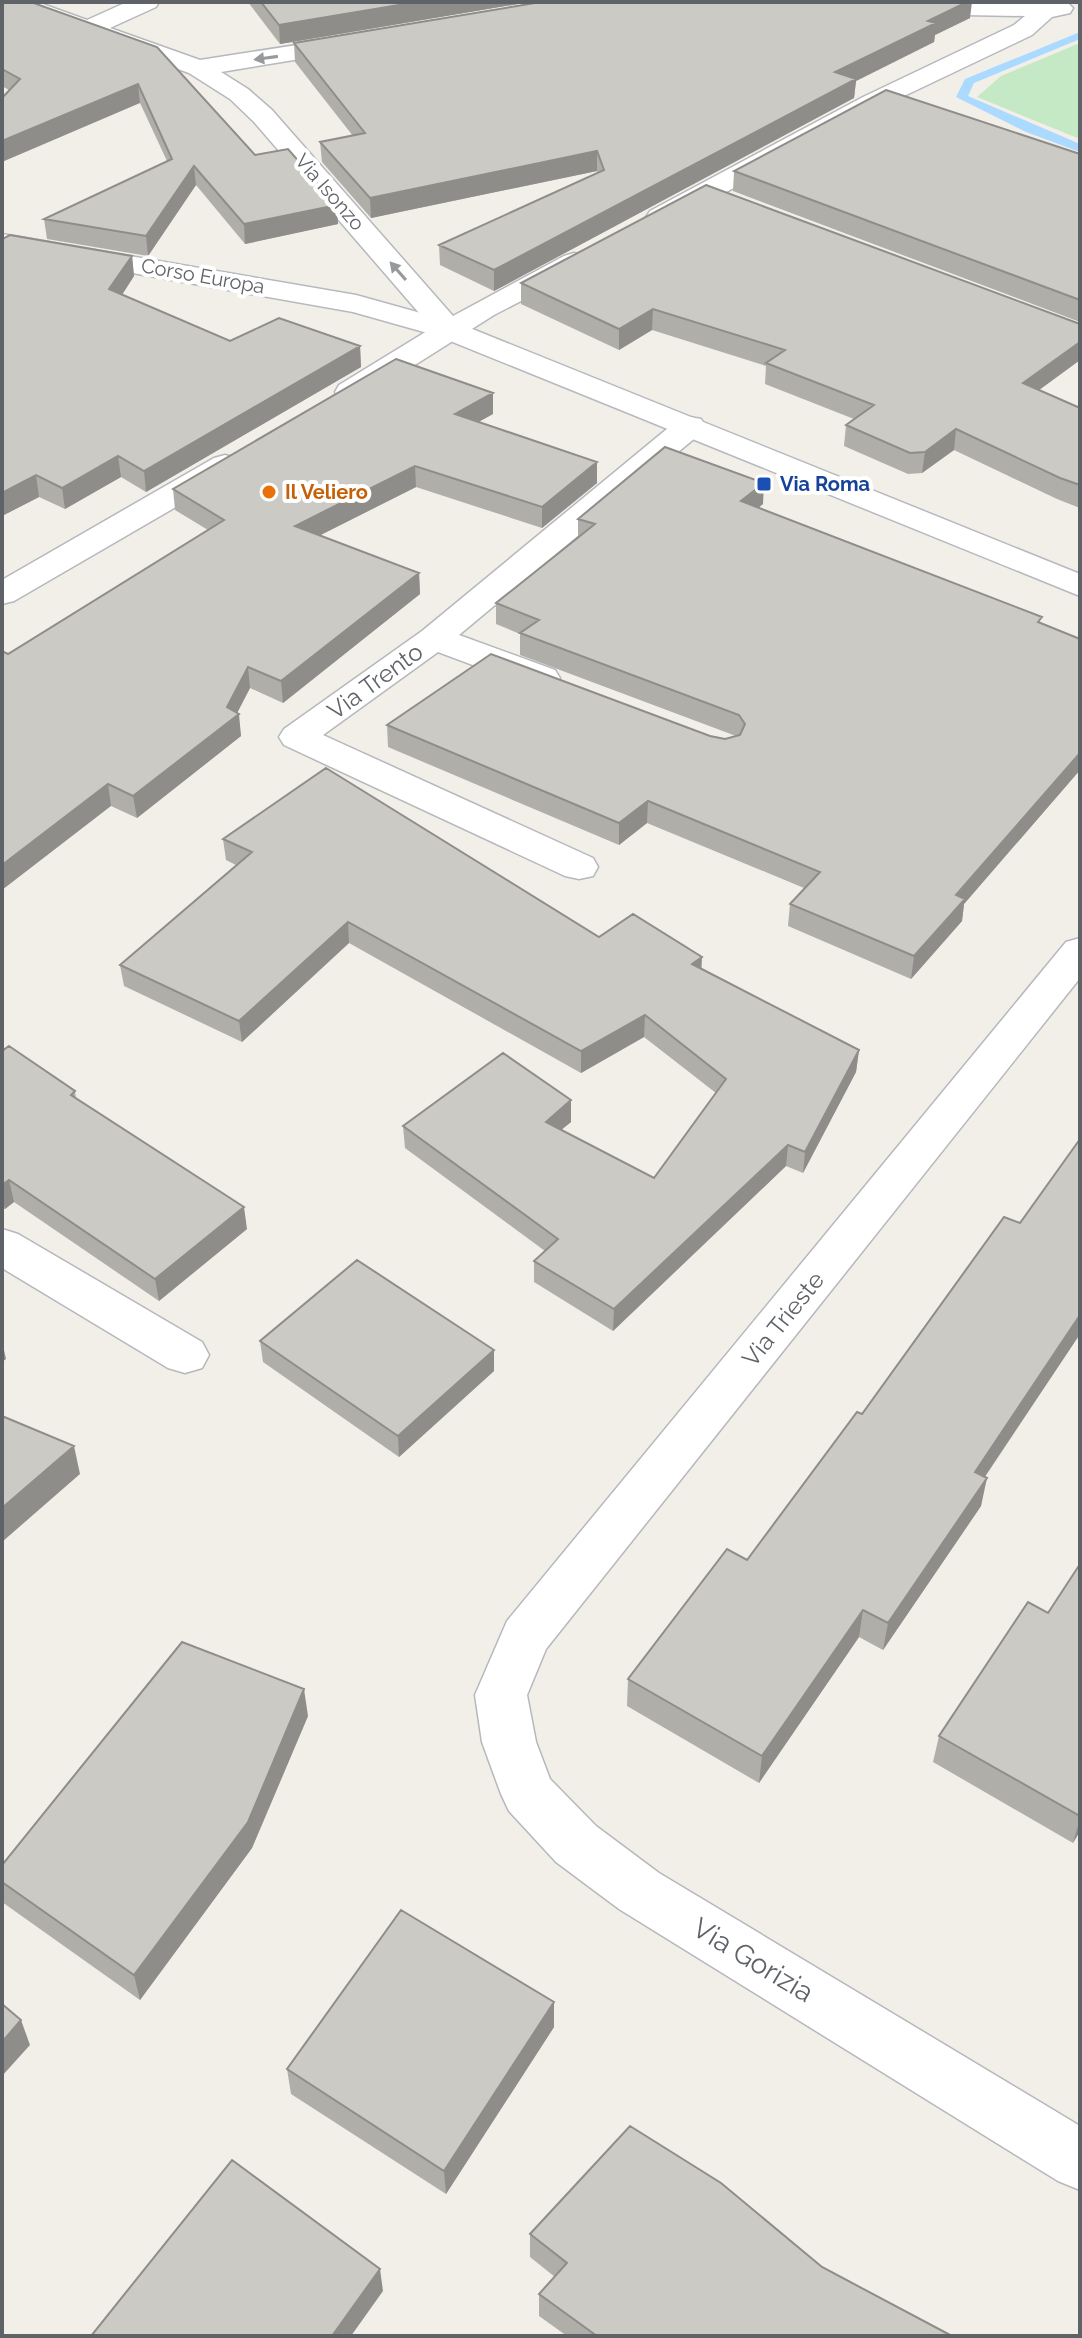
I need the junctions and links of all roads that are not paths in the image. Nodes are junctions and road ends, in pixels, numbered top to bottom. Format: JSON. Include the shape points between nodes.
{"nodes":[{"id":1,"x":147,"y":2,"type":"edge"},
{"id":2,"x":1080,"y":4,"type":"edge"},
{"id":3,"x":1050,"y":6,"type":"edge"},
{"id":4,"x":888,"y":7,"type":"edge"},
{"id":5,"x":15,"y":14,"type":"edge"},
{"id":6,"x":87,"y":29,"type":"junction"},
{"id":7,"x":384,"y":38,"type":"edge"},
{"id":8,"x":198,"y":68,"type":"junction"},
{"id":9,"x":706,"y":193,"type":"junction"},
{"id":10,"x":734,"y":204,"type":"edge"},
{"id":11,"x":636,"y":229,"type":"edge"},
{"id":12,"x":2,"y":242,"type":"edge"},
{"id":13,"x":595,"y":251,"type":"edge"},
{"id":14,"x":449,"y":330,"type":"junction"},
{"id":15,"x":328,"y":404,"type":"edge"},
{"id":16,"x":690,"y":426,"type":"junction"},
{"id":17,"x":247,"y":451,"type":"edge"},
{"id":18,"x":1080,"y":586,"type":"edge"},
{"id":19,"x":2,"y":594,"type":"edge"},
{"id":20,"x":434,"y":638,"type":"junction"},
{"id":21,"x":579,"y":692,"type":"edge"},
{"id":22,"x":579,"y":867,"type":"dead end"},
{"id":23,"x":1080,"y":951,"type":"edge"},
{"id":24,"x":2,"y":1246,"type":"edge"},
{"id":25,"x":185,"y":1355,"type":"dead end"},
{"id":26,"x":501,"y":1695,"type":"joint"},
{"id":27,"x":1080,"y":2160,"type":"edge"}],
"edges":[{"from":1,"to":6,"type":"street"},
{"from":2,"to":3,"type":"street"},
{"from":3,"to":4,"type":"street"},
{"from":3,"to":9,"type":"street","via":[[1023,30],[872,102]]},
{"from":5,"to":6,"type":"street","name":"Via Isonzo","via":[[42,13]]},
{"from":6,"to":8,"type":"street","name":"Via Isonzo"},
{"from":7,"to":8,"type":"street","one_way":true},
{"from":14,"to":8,"type":"street","name":"Via Isonzo","one_way":true,"via":[[263,116]]},
{"from":9,"to":10,"type":"street"},
{"from":9,"to":11,"type":"street"},
{"from":12,"to":14,"type":"street","name":"Corso Europa","via":[[356,304]]},
{"from":13,"to":14,"type":"street"},
{"from":14,"to":15,"type":"street"},
{"from":14,"to":16,"type":"street"},
{"from":16,"to":18,"type":"street"},
{"from":16,"to":20,"type":"street","name":"Via Trento"},
{"from":17,"to":19,"type":"street"},
{"from":20,"to":21,"type":"street"},
{"from":20,"to":22,"type":"street","name":"Via Trento","via":[[297,737]]},
{"from":23,"to":26,"type":"street","name":"Via Trieste","via":[[525,1637]]},
{"from":24,"to":25,"type":"street"},
{"from":26,"to":27,"type":"street","name":"Via Gorizia","via":[[509,1742],[528,1794],[576,1844],[639,1891]]}]}
